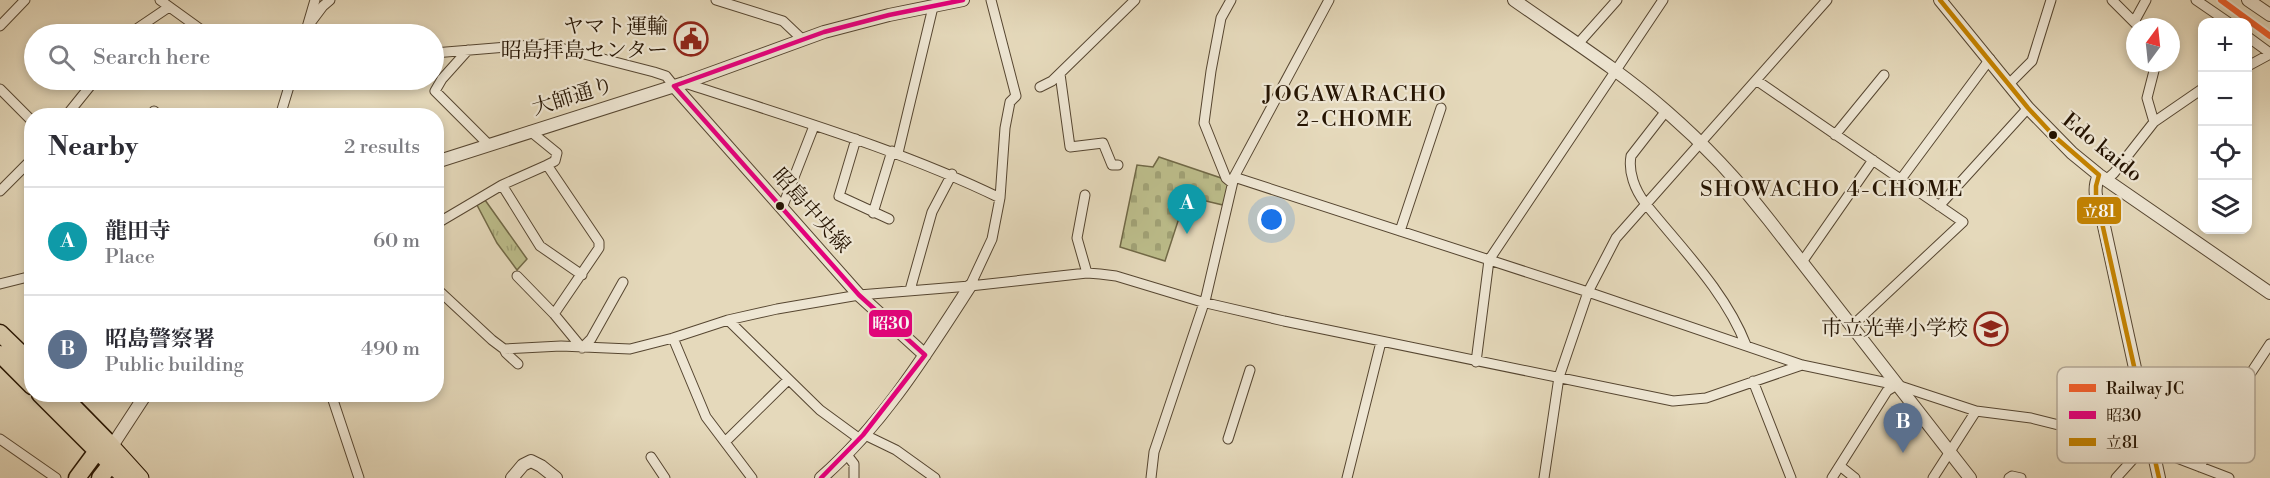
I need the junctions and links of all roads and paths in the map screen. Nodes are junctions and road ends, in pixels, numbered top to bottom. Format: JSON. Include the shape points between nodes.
{"nodes":[{"id":1,"x":25,"y":0,"type":"edge"},
{"id":2,"x":160,"y":0,"type":"edge"},
{"id":3,"x":315,"y":0,"type":"edge"},
{"id":4,"x":330,"y":0,"type":"edge"},
{"id":5,"x":716,"y":0,"type":"edge"},
{"id":6,"x":963,"y":0,"type":"edge"},
{"id":7,"x":991,"y":0,"type":"edge"},
{"id":8,"x":1135,"y":0,"type":"edge"},
{"id":9,"x":1231,"y":0,"type":"edge"},
{"id":10,"x":1329,"y":0,"type":"edge"},
{"id":11,"x":1617,"y":0,"type":"edge"},
{"id":12,"x":1663,"y":0,"type":"edge"},
{"id":13,"x":1827,"y":0,"type":"edge"},
{"id":14,"x":1940,"y":0,"type":"edge"},
{"id":15,"x":2051,"y":0,"type":"edge"},
{"id":16,"x":2112,"y":0,"type":"edge"},
{"id":17,"x":2146,"y":0,"type":"edge"},
{"id":18,"x":2196,"y":0,"type":"edge"},
{"id":19,"x":2248,"y":0,"type":"edge"},
{"id":20,"x":1521,"y":2,"type":"edge"},
{"id":21,"x":914,"y":5,"type":"edge"},
{"id":22,"x":169,"y":7,"type":"junction"},
{"id":23,"x":933,"y":7,"type":"junction"},
{"id":24,"x":2270,"y":15,"type":"edge"},
{"id":25,"x":2130,"y":18,"type":"edge"},
{"id":26,"x":2140,"y":18,"type":"edge"},
{"id":27,"x":2222,"y":18,"type":"edge"},
{"id":28,"x":144,"y":24,"type":"edge"},
{"id":29,"x":193,"y":24,"type":"edge"},
{"id":30,"x":308,"y":24,"type":"edge"},
{"id":31,"x":310,"y":24,"type":"edge"},
{"id":32,"x":0,"y":26,"type":"edge"},
{"id":33,"x":803,"y":40,"type":"junction"},
{"id":34,"x":2252,"y":41,"type":"edge"},
{"id":35,"x":1577,"y":45,"type":"junction"},
{"id":36,"x":468,"y":50,"type":"junction"},
{"id":37,"x":444,"y":52,"type":"edge"},
{"id":38,"x":2270,"y":54,"type":"edge"},
{"id":39,"x":1990,"y":59,"type":"junction"},
{"id":40,"x":2252,"y":63,"type":"edge"},
{"id":41,"x":1614,"y":71,"type":"junction"},
{"id":42,"x":2154,"y":72,"type":"edge"},
{"id":43,"x":1060,"y":74,"type":"junction"},
{"id":44,"x":1884,"y":75,"type":"dead end"},
{"id":45,"x":444,"y":77,"type":"edge"},
{"id":46,"x":1756,"y":80,"type":"junction"},
{"id":47,"x":679,"y":84,"type":"junction"},
{"id":48,"x":2009,"y":84,"type":"junction"},
{"id":49,"x":1040,"y":87,"type":"dead end"},
{"id":50,"x":0,"y":89,"type":"edge"},
{"id":51,"x":87,"y":90,"type":"edge"},
{"id":52,"x":288,"y":90,"type":"edge"},
{"id":53,"x":436,"y":90,"type":"edge"},
{"id":54,"x":2198,"y":92,"type":"edge"},
{"id":55,"x":72,"y":108,"type":"edge"},
{"id":56,"x":282,"y":108,"type":"edge"},
{"id":57,"x":1441,"y":108,"type":"dead end"},
{"id":58,"x":2028,"y":108,"type":"junction"},
{"id":59,"x":1666,"y":111,"type":"junction"},
{"id":60,"x":24,"y":113,"type":"edge"},
{"id":61,"x":2154,"y":122,"type":"junction"},
{"id":62,"x":814,"y":126,"type":"junction"},
{"id":63,"x":530,"y":130,"type":"junction"},
{"id":64,"x":1835,"y":135,"type":"junction"},
{"id":65,"x":856,"y":139,"type":"junction"},
{"id":66,"x":1701,"y":142,"type":"junction"},
{"id":67,"x":488,"y":144,"type":"junction"},
{"id":68,"x":895,"y":152,"type":"junction"},
{"id":69,"x":444,"y":159,"type":"edge"},
{"id":70,"x":1873,"y":160,"type":"junction"},
{"id":71,"x":547,"y":165,"type":"junction"},
{"id":72,"x":1118,"y":165,"type":"dead end"},
{"id":73,"x":24,"y":174,"type":"edge"},
{"id":74,"x":952,"y":174,"type":"junction"},
{"id":75,"x":2103,"y":177,"type":"junction"},
{"id":76,"x":1901,"y":179,"type":"junction"},
{"id":77,"x":1233,"y":180,"type":"junction"},
{"id":78,"x":502,"y":185,"type":"junction"},
{"id":79,"x":0,"y":191,"type":"edge"},
{"id":80,"x":1085,"y":195,"type":"dead end"},
{"id":81,"x":1000,"y":198,"type":"junction"},
{"id":82,"x":1645,"y":203,"type":"junction"},
{"id":83,"x":1939,"y":206,"type":"junction"},
{"id":84,"x":782,"y":208,"type":"junction"},
{"id":85,"x":873,"y":213,"type":"junction"},
{"id":86,"x":444,"y":219,"type":"edge"},
{"id":87,"x":889,"y":219,"type":"dead end"},
{"id":88,"x":1400,"y":231,"type":"junction"},
{"id":89,"x":1489,"y":260,"type":"junction"},
{"id":90,"x":1803,"y":262,"type":"junction"},
{"id":91,"x":1087,"y":273,"type":"junction"},
{"id":92,"x":582,"y":275,"type":"junction"},
{"id":93,"x":517,"y":276,"type":"dead end"},
{"id":94,"x":24,"y":278,"type":"edge"},
{"id":95,"x":623,"y":282,"type":"dead end"},
{"id":96,"x":0,"y":284,"type":"edge"},
{"id":97,"x":970,"y":286,"type":"junction"},
{"id":98,"x":910,"y":290,"type":"junction"},
{"id":99,"x":1588,"y":292,"type":"junction"},
{"id":100,"x":2270,"y":293,"type":"edge"},
{"id":101,"x":444,"y":295,"type":"edge"},
{"id":102,"x":859,"y":295,"type":"junction"},
{"id":103,"x":1202,"y":302,"type":"junction"},
{"id":104,"x":554,"y":314,"type":"junction"},
{"id":105,"x":728,"y":320,"type":"junction"},
{"id":106,"x":1852,"y":326,"type":"junction"},
{"id":107,"x":0,"y":333,"type":"edge"},
{"id":108,"x":674,"y":339,"type":"junction"},
{"id":109,"x":1381,"y":342,"type":"junction"},
{"id":110,"x":2270,"y":344,"type":"edge"},
{"id":111,"x":1746,"y":345,"type":"junction"},
{"id":112,"x":582,"y":348,"type":"junction"},
{"id":113,"x":504,"y":349,"type":"junction"},
{"id":114,"x":0,"y":354,"type":"edge"},
{"id":115,"x":925,"y":355,"type":"junction"},
{"id":116,"x":24,"y":356,"type":"edge"},
{"id":117,"x":1476,"y":362,"type":"junction"},
{"id":118,"x":518,"y":364,"type":"dead end"},
{"id":119,"x":1802,"y":365,"type":"junction"},
{"id":120,"x":2132,"y":367,"type":"edge"},
{"id":121,"x":2255,"y":367,"type":"edge"},
{"id":122,"x":1251,"y":375,"type":"dead end"},
{"id":123,"x":1559,"y":376,"type":"junction"},
{"id":124,"x":24,"y":378,"type":"edge"},
{"id":125,"x":788,"y":380,"type":"junction"},
{"id":126,"x":1753,"y":381,"type":"junction"},
{"id":127,"x":1897,"y":385,"type":"junction"},
{"id":128,"x":49,"y":402,"type":"edge"},
{"id":129,"x":67,"y":402,"type":"edge"},
{"id":130,"x":140,"y":402,"type":"edge"},
{"id":131,"x":336,"y":402,"type":"edge"},
{"id":132,"x":1976,"y":411,"type":"junction"},
{"id":133,"x":2057,"y":425,"type":"edge"},
{"id":134,"x":863,"y":437,"type":"junction"},
{"id":135,"x":0,"y":439,"type":"edge"},
{"id":136,"x":1228,"y":439,"type":"dead end"},
{"id":137,"x":724,"y":441,"type":"junction"},
{"id":138,"x":105,"y":449,"type":"junction"},
{"id":139,"x":1949,"y":452,"type":"junction"},
{"id":140,"x":847,"y":455,"type":"junction"},
{"id":141,"x":651,"y":457,"type":"dead end"},
{"id":142,"x":2132,"y":463,"type":"edge"},
{"id":143,"x":2154,"y":463,"type":"edge"},
{"id":144,"x":2189,"y":463,"type":"edge"},
{"id":145,"x":2202,"y":463,"type":"edge"},
{"id":146,"x":111,"y":464,"type":"junction"},
{"id":147,"x":1840,"y":465,"type":"junction"},
{"id":148,"x":2200,"y":467,"type":"junction"},
{"id":149,"x":56,"y":478,"type":"edge"},
{"id":150,"x":76,"y":478,"type":"edge"},
{"id":151,"x":100,"y":478,"type":"edge"},
{"id":152,"x":125,"y":478,"type":"edge"},
{"id":153,"x":141,"y":478,"type":"edge"},
{"id":154,"x":359,"y":478,"type":"edge"},
{"id":155,"x":512,"y":478,"type":"edge"},
{"id":156,"x":556,"y":478,"type":"edge"},
{"id":157,"x":665,"y":478,"type":"edge"},
{"id":158,"x":752,"y":478,"type":"edge"},
{"id":159,"x":821,"y":478,"type":"edge"},
{"id":160,"x":854,"y":478,"type":"edge"},
{"id":161,"x":935,"y":478,"type":"edge"},
{"id":162,"x":1151,"y":478,"type":"edge"},
{"id":163,"x":1347,"y":478,"type":"edge"},
{"id":164,"x":1544,"y":478,"type":"edge"},
{"id":165,"x":1791,"y":478,"type":"edge"},
{"id":166,"x":1832,"y":478,"type":"edge"},
{"id":167,"x":1855,"y":478,"type":"edge"},
{"id":168,"x":1933,"y":478,"type":"edge"},
{"id":169,"x":1970,"y":478,"type":"edge"},
{"id":170,"x":2009,"y":478,"type":"edge"},
{"id":171,"x":2021,"y":478,"type":"edge"},
{"id":172,"x":2116,"y":478,"type":"edge"},
{"id":173,"x":2159,"y":478,"type":"edge"},
{"id":174,"x":2229,"y":478,"type":"edge"}],
"edges":[{"from":1,"to":32,"type":"street"},
{"from":2,"to":22,"type":"street"},
{"from":3,"to":30,"type":"street"},
{"from":4,"to":31,"type":"street"},
{"from":5,"to":33,"type":"street","via":[[783,21]]},
{"from":6,"to":23,"type":"street","name":"大師通り"},
{"from":7,"to":81,"type":"street","via":[[1016,96],[1010,102],[1005,128]]},
{"from":8,"to":43,"type":"street"},
{"from":9,"to":77,"type":"street","via":[[1221,18],[1204,123],[1226,178]]},
{"from":10,"to":77,"type":"street"},
{"from":11,"to":35,"type":"street"},
{"from":12,"to":41,"type":"street"},
{"from":13,"to":46,"type":"street"},
{"from":14,"to":39,"type":"street","name":"Edo kaido"},
{"from":15,"to":48,"type":"street","via":[[2032,61]]},
{"from":16,"to":25,"type":"street"},
{"from":17,"to":26,"type":"street"},
{"from":18,"to":27,"type":"street"},
{"from":19,"to":24,"type":"street"},
{"from":20,"to":35,"type":"street"},
{"from":21,"to":23,"type":"street","name":"大師通り"},
{"from":21,"to":33,"type":"street","name":"大師通り"},
{"from":22,"to":28,"type":"street"},
{"from":22,"to":29,"type":"street"},
{"from":23,"to":68,"type":"street"},
{"from":33,"to":47,"type":"street","name":"大師通り"},
{"from":34,"to":38,"type":"street"},
{"from":35,"to":41,"type":"street"},
{"from":36,"to":37,"type":"street"},
{"from":36,"to":45,"type":"street"},
{"from":36,"to":47,"type":"street","via":[[545,44],[654,72]]},
{"from":38,"to":40,"type":"street"},
{"from":39,"to":48,"type":"street","name":"Edo kaido"},
{"from":39,"to":76,"type":"street"},
{"from":41,"to":59,"type":"street"},
{"from":41,"to":89,"type":"street"},
{"from":42,"to":61,"type":"street","via":[[2147,98]]},
{"from":43,"to":49,"type":"street"},
{"from":43,"to":72,"type":"street","via":[[1070,147],[1103,143],[1112,165]]},
{"from":44,"to":64,"type":"street"},
{"from":46,"to":64,"type":"street"},
{"from":46,"to":66,"type":"street"},
{"from":47,"to":62,"type":"street"},
{"from":47,"to":63,"type":"street","name":"大師通り"},
{"from":47,"to":84,"type":"street","name":"昭島中央線"},
{"from":48,"to":58,"type":"street","name":"Edo kaido"},
{"from":50,"to":60,"type":"street"},
{"from":51,"to":55,"type":"street"},
{"from":52,"to":56,"type":"street"},
{"from":53,"to":67,"type":"street"},
{"from":54,"to":61,"type":"street"},
{"from":57,"to":88,"type":"street"},
{"from":58,"to":75,"type":"street","name":"Edo kaido","via":[[2054,136]]},
{"from":58,"to":83,"type":"street"},
{"from":59,"to":66,"type":"street"},
{"from":59,"to":82,"type":"street","via":[[1629,164]]},
{"from":61,"to":75,"type":"street","via":[[2114,173]]},
{"from":62,"to":65,"type":"street"},
{"from":62,"to":84,"type":"street"},
{"from":63,"to":67,"type":"street","name":"大師通り"},
{"from":63,"to":71,"type":"street","via":[[557,153],[555,161]]},
{"from":64,"to":70,"type":"street"},
{"from":65,"to":68,"type":"street"},
{"from":65,"to":85,"type":"street","via":[[839,196]]},
{"from":66,"to":82,"type":"street"},
{"from":66,"to":90,"type":"street","via":[[1739,182]]},
{"from":67,"to":69,"type":"street","name":"大師通り"},
{"from":68,"to":74,"type":"street"},
{"from":68,"to":85,"type":"street"},
{"from":70,"to":76,"type":"street"},
{"from":70,"to":90,"type":"street"},
{"from":71,"to":78,"type":"street"},
{"from":71,"to":92,"type":"street","via":[[599,242]]},
{"from":73,"to":79,"type":"street"},
{"from":74,"to":81,"type":"street"},
{"from":74,"to":98,"type":"street","via":[[932,212]]},
{"from":75,"to":100,"type":"street","name":"Edo kaido"},
{"from":75,"to":120,"type":"street","via":[[2095,183],[2094,194],[2103,217]]},
{"from":76,"to":83,"type":"street"},
{"from":77,"to":88,"type":"street"},
{"from":77,"to":103,"type":"street"},
{"from":78,"to":86,"type":"street"},
{"from":78,"to":92,"type":"street","via":[[540,246]]},
{"from":80,"to":91,"type":"street","via":[[1077,238]]},
{"from":81,"to":97,"type":"street","via":[[992,239]]},
{"from":82,"to":99,"type":"street","via":[[1616,238]]},
{"from":82,"to":111,"type":"street","via":[[1713,286]]},
{"from":83,"to":106,"type":"street","via":[[1963,222]]},
{"from":84,"to":102,"type":"street","name":"昭島中央線"},
{"from":85,"to":87,"type":"street"},
{"from":88,"to":89,"type":"street"},
{"from":89,"to":99,"type":"street"},
{"from":89,"to":117,"type":"street"},
{"from":90,"to":106,"type":"street"},
{"from":91,"to":97,"type":"street"},
{"from":91,"to":103,"type":"street","via":[[1116,276]]},
{"from":92,"to":104,"type":"street"},
{"from":93,"to":104,"type":"street"},
{"from":94,"to":96,"type":"street"},
{"from":95,"to":112,"type":"street"},
{"from":97,"to":98,"type":"street"},
{"from":97,"to":115,"type":"street"},
{"from":98,"to":102,"type":"street"},
{"from":99,"to":111,"type":"street"},
{"from":99,"to":123,"type":"street"},
{"from":101,"to":113,"type":"street"},
{"from":102,"to":105,"type":"street"},
{"from":102,"to":115,"type":"street","name":"昭島中央線"},
{"from":103,"to":109,"type":"street"},
{"from":103,"to":162,"type":"street","via":[[1154,452]]},
{"from":104,"to":112,"type":"street"},
{"from":105,"to":108,"type":"street"},
{"from":105,"to":125,"type":"street"},
{"from":106,"to":127,"type":"street"},
{"from":107,"to":116,"type":"highway"},
{"from":108,"to":112,"type":"street","via":[[630,349]]},
{"from":108,"to":137,"type":"street","via":[[706,417]]},
{"from":109,"to":117,"type":"street"},
{"from":109,"to":163,"type":"street"},
{"from":110,"to":121,"type":"street"},
{"from":111,"to":119,"type":"street"},
{"from":112,"to":113,"type":"street"},
{"from":113,"to":118,"type":"street"},
{"from":114,"to":124,"type":"highway"},
{"from":115,"to":134,"type":"street"},
{"from":117,"to":123,"type":"street"},
{"from":119,"to":126,"type":"street"},
{"from":119,"to":127,"type":"street"},
{"from":122,"to":136,"type":"street"},
{"from":123,"to":126,"type":"street","via":[[1673,401],[1706,398]]},
{"from":123,"to":164,"type":"street"},
{"from":125,"to":134,"type":"street","via":[[820,410]]},
{"from":125,"to":137,"type":"street"},
{"from":126,"to":165,"type":"street"},
{"from":127,"to":132,"type":"street"},
{"from":127,"to":139,"type":"street"},
{"from":127,"to":147,"type":"street","via":[[1887,391]]},
{"from":128,"to":138,"type":"highway"},
{"from":129,"to":138,"type":"highway"},
{"from":130,"to":138,"type":"street"},
{"from":131,"to":154,"type":"street"},
{"from":132,"to":133,"type":"street"},
{"from":132,"to":139,"type":"street"},
{"from":134,"to":140,"type":"street"},
{"from":134,"to":161,"type":"street","via":[[897,450]]},
{"from":135,"to":149,"type":"street"},
{"from":137,"to":158,"type":"street"},
{"from":138,"to":146,"type":"highway"},
{"from":138,"to":150,"type":"highway"},
{"from":138,"to":153,"type":"main road"},
{"from":139,"to":168,"type":"street"},
{"from":139,"to":169,"type":"street"},
{"from":140,"to":159,"type":"street"},
{"from":140,"to":160,"type":"street","via":[[855,464]]},
{"from":141,"to":157,"type":"street"},
{"from":142,"to":172,"type":"street"},
{"from":143,"to":173,"type":"street"},
{"from":144,"to":148,"type":"street"},
{"from":145,"to":148,"type":"street"},
{"from":146,"to":151,"type":"highway"},
{"from":146,"to":152,"type":"main road"},
{"from":147,"to":166,"type":"street"},
{"from":147,"to":167,"type":"street"},
{"from":148,"to":174,"type":"street"},
{"from":155,"to":156,"type":"street","via":[[531,461]]},
{"from":170,"to":171,"type":"street"}]}
